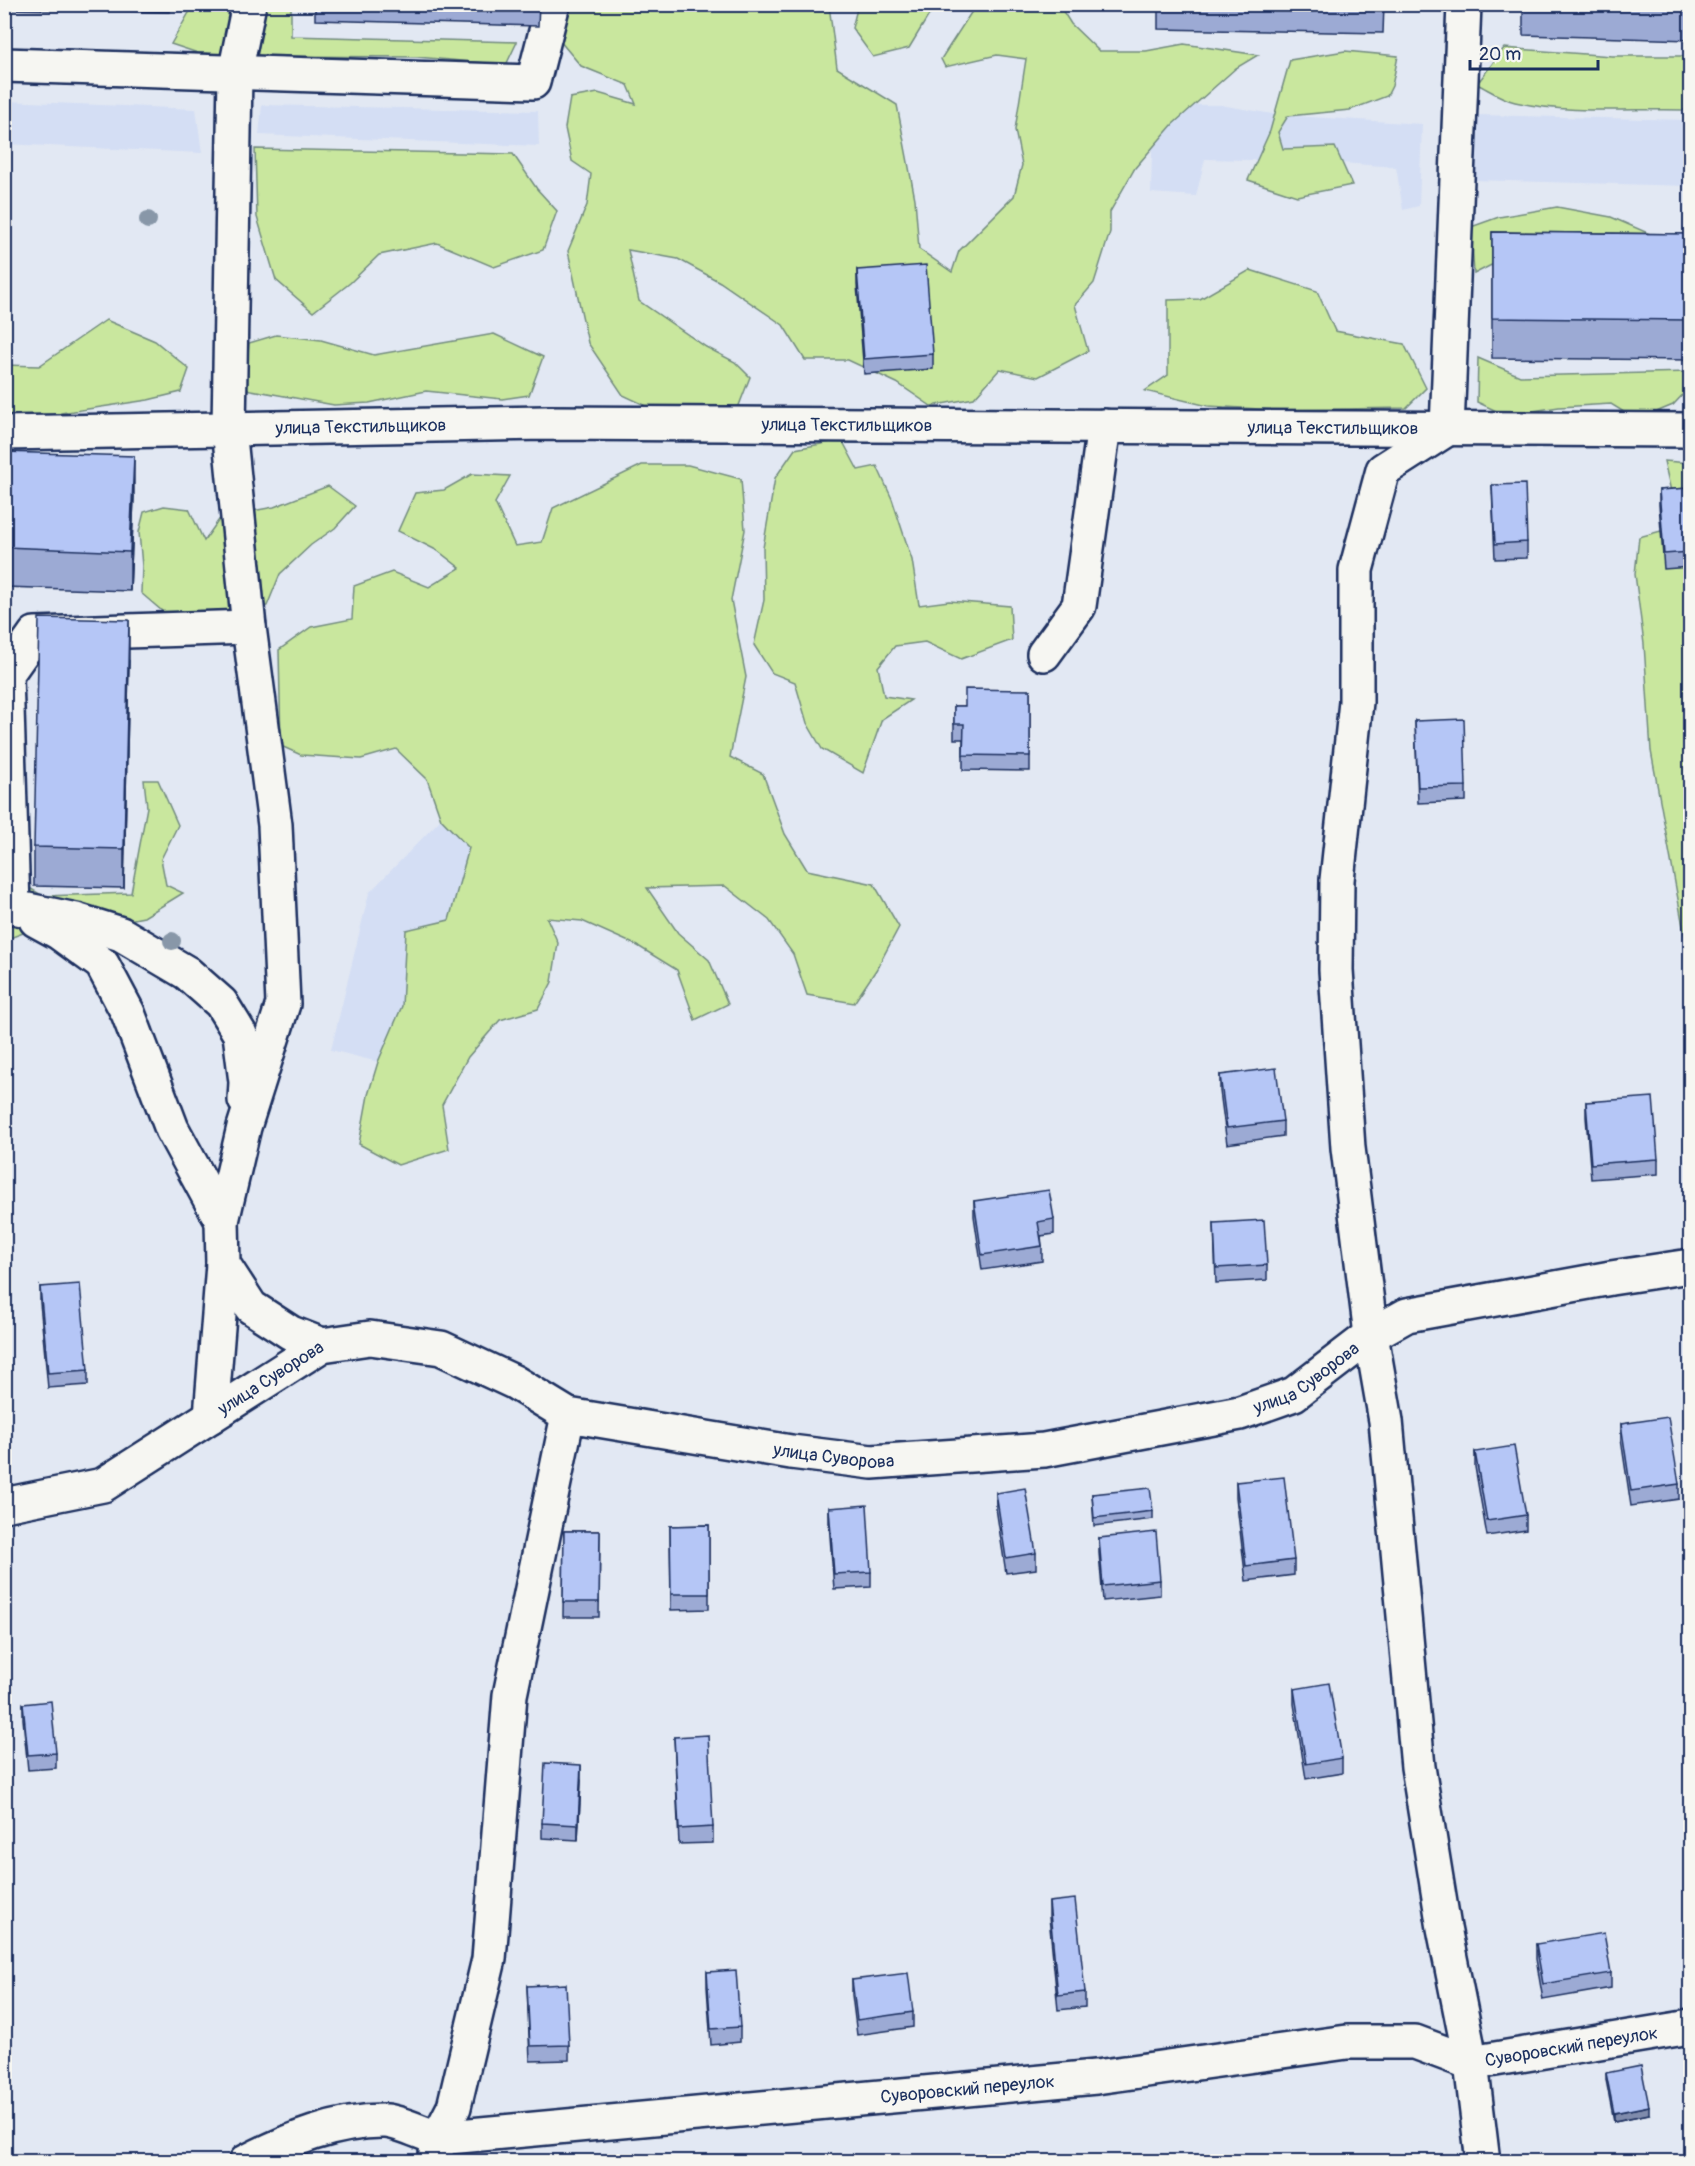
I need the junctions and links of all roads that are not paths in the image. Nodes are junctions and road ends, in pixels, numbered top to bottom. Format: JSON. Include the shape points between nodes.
{"nodes":[{"id":1,"x":249,"y":4,"type":"edge"},
{"id":2,"x":554,"y":4,"type":"edge"},
{"id":3,"x":1464,"y":4,"type":"edge"},
{"id":4,"x":4,"y":65,"type":"edge"},
{"id":5,"x":235,"y":73,"type":"junction"},
{"id":6,"x":1104,"y":426,"type":"junction"},
{"id":7,"x":229,"y":428,"type":"junction"},
{"id":8,"x":1447,"y":429,"type":"junction"},
{"id":9,"x":1690,"y":430,"type":"edge"},
{"id":10,"x":4,"y":433,"type":"edge"},
{"id":11,"x":249,"y":627,"type":"junction"},
{"id":12,"x":1044,"y":654,"type":"dead end"},
{"id":13,"x":9,"y":906,"type":"edge"},
{"id":14,"x":244,"y":1127,"type":"junction"},
{"id":15,"x":222,"y":1221,"type":"junction"},
{"id":16,"x":223,"y":1264,"type":"junction"},
{"id":17,"x":1690,"y":1266,"type":"edge"},
{"id":18,"x":1371,"y":1335,"type":"junction"},
{"id":19,"x":322,"y":1345,"type":"junction"},
{"id":20,"x":568,"y":1415,"type":"junction"},
{"id":21,"x":211,"y":1416,"type":"junction"},
{"id":22,"x":4,"y":1505,"type":"edge"},
{"id":23,"x":1690,"y":2027,"type":"edge"},
{"id":24,"x":1471,"y":2063,"type":"junction"},
{"id":25,"x":437,"y":2150,"type":"edge"},
{"id":26,"x":246,"y":2162,"type":"edge"},
{"id":27,"x":1483,"y":2162,"type":"edge"}],
"edges":[{"from":1,"to":5,"type":"street"},
{"from":2,"to":5,"type":"street","via":[[533,82]]},
{"from":3,"to":8,"type":"street"},
{"from":4,"to":5,"type":"street"},
{"from":5,"to":7,"type":"street"},
{"from":6,"to":7,"type":"street","name":"улица Текстильщиков","via":[[547,423]]},
{"from":6,"to":8,"type":"street","name":"улица Текстильщиков"},
{"from":6,"to":12,"type":"street","via":[[1079,606]]},
{"from":7,"to":10,"type":"street","name":"улица Текстильщиков"},
{"from":7,"to":11,"type":"street"},
{"from":8,"to":9,"type":"street","name":"улица Текстильщиков"},
{"from":8,"to":18,"type":"street","via":[[1383,470],[1356,570],[1356,702],[1337,880],[1336,970],[1348,1148]]},
{"from":11,"to":13,"type":"street","via":[[35,634],[6,675]]},
{"from":11,"to":14,"type":"street","via":[[275,825],[284,1004]]},
{"from":13,"to":14,"type":"street","via":[[121,934],[187,973],[221,1003],[240,1034],[246,1082]]},
{"from":13,"to":15,"type":"street","via":[[58,932],[102,964],[128,1013],[172,1129]]},
{"from":14,"to":15,"type":"street"},
{"from":15,"to":16,"type":"street"},
{"from":16,"to":19,"type":"street","via":[[251,1307],[291,1333]]},
{"from":16,"to":21,"type":"street"},
{"from":17,"to":18,"type":"street","name":"улица Суворова","via":[[1407,1315]]},
{"from":18,"to":20,"type":"street","name":"улица Суворова","via":[[1294,1394],[1240,1413],[1044,1450],[872,1462]]},
{"from":18,"to":24,"type":"street","via":[[1386,1421],[1418,1767]]},
{"from":19,"to":20,"type":"street","name":"улица Суворова","via":[[370,1338],[441,1347],[514,1382]]},
{"from":19,"to":21,"type":"street","name":"улица Суворова"},
{"from":20,"to":25,"type":"street","via":[[510,1695],[489,1959],[454,2107]]},
{"from":21,"to":22,"type":"street","name":"улица Суворова","via":[[103,1485]]},
{"from":23,"to":24,"type":"street","name":"Суворовский переулок"},
{"from":24,"to":25,"type":"street","name":"Суворовский переулок","via":[[1415,2042],[1347,2042],[1096,2077]]},
{"from":24,"to":27,"type":"street"},
{"from":25,"to":26,"type":"street","name":"Суворовский переулок","via":[[388,2121],[336,2126],[279,2145]]}]}
